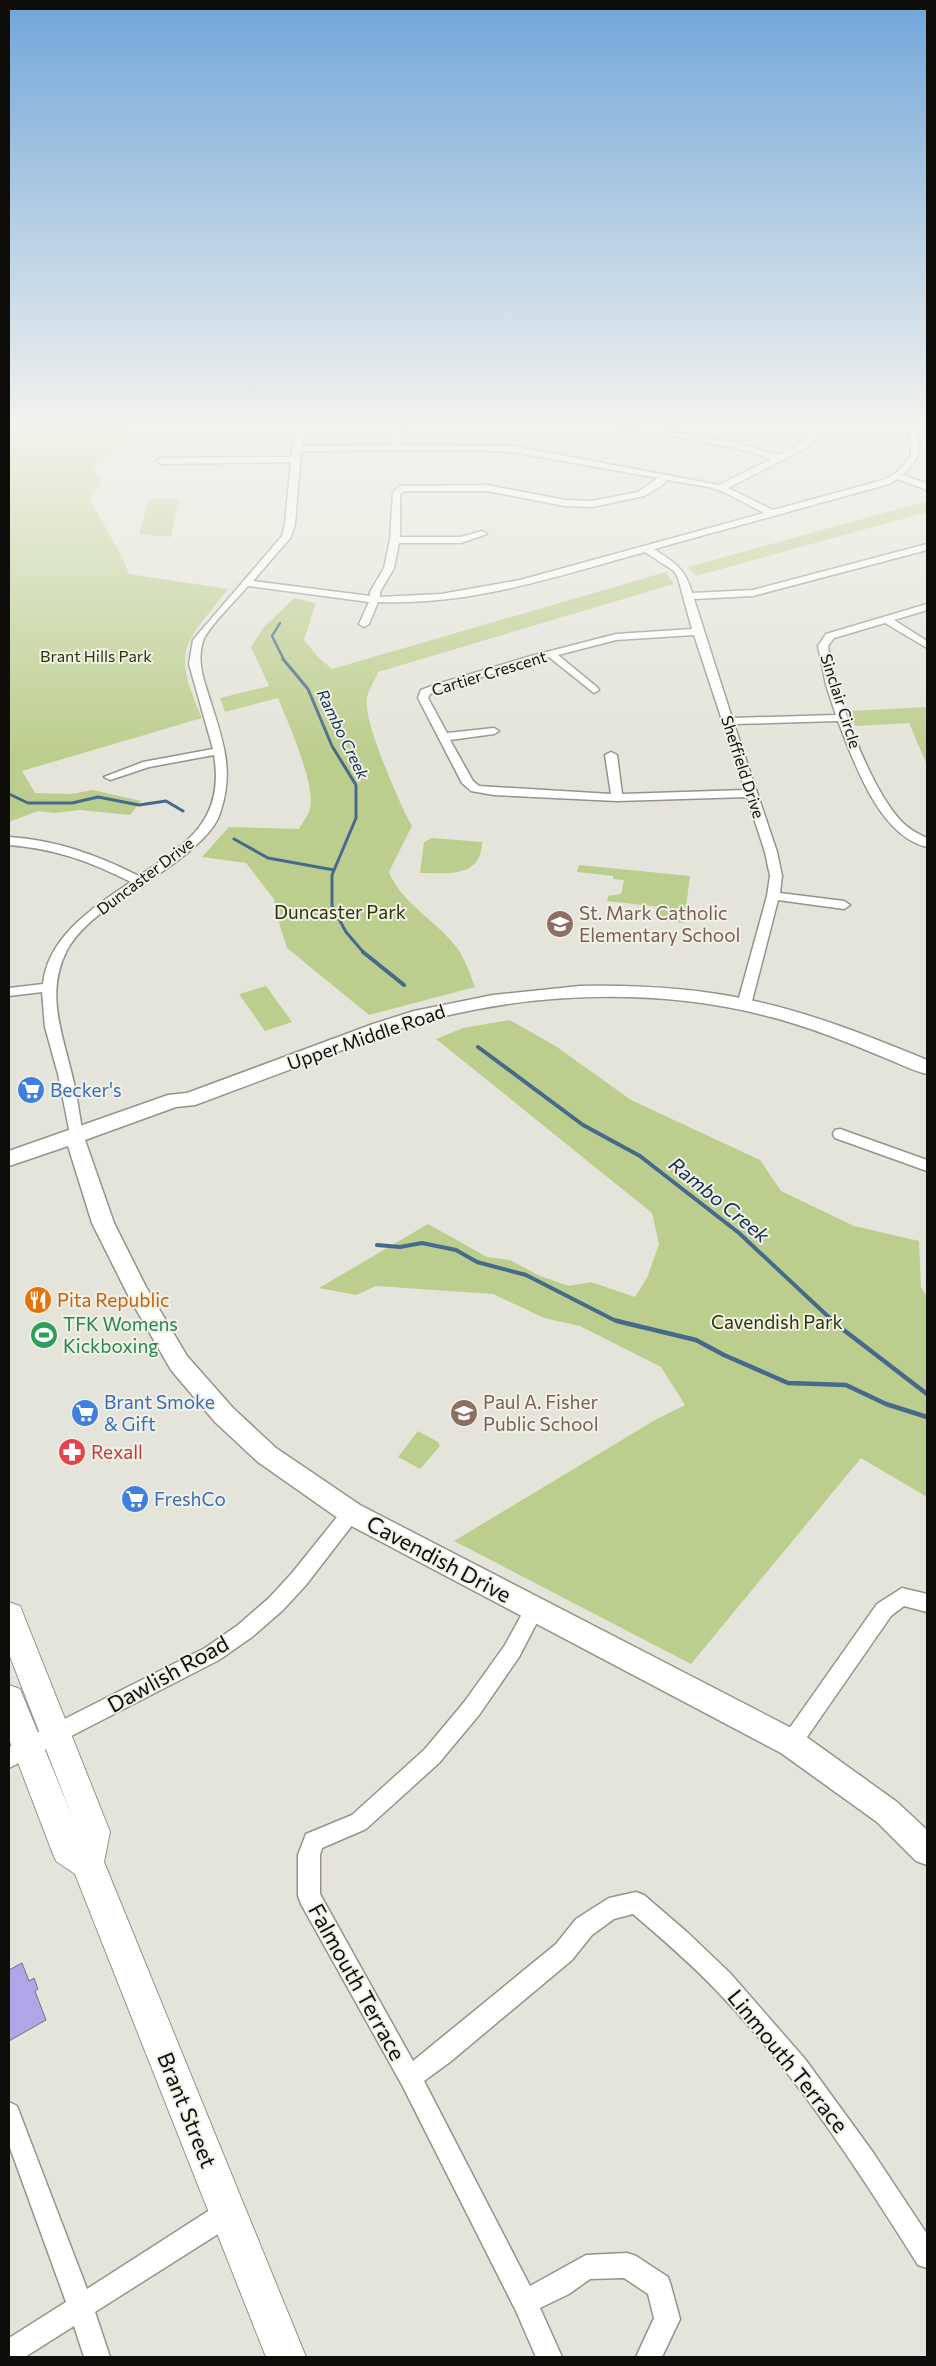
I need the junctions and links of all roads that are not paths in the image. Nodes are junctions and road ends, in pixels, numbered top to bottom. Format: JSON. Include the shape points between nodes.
{"nodes":[{"id":1,"x":286,"y":536,"type":"edge"},
{"id":2,"x":394,"y":536,"type":"edge"},
{"id":3,"x":474,"y":536,"type":"edge"},
{"id":4,"x":687,"y":536,"type":"edge"},
{"id":5,"x":394,"y":540,"type":"junction"},
{"id":6,"x":927,"y":547,"type":"edge"},
{"id":7,"x":646,"y":548,"type":"junction"},
{"id":8,"x":246,"y":583,"type":"junction"},
{"id":9,"x":688,"y":596,"type":"junction"},
{"id":10,"x":375,"y":598,"type":"junction"},
{"id":11,"x":927,"y":607,"type":"edge"},
{"id":12,"x":886,"y":619,"type":"junction"},
{"id":13,"x":364,"y":624,"type":"dead end"},
{"id":14,"x":698,"y":632,"type":"junction"},
{"id":15,"x":927,"y":645,"type":"edge"},
{"id":16,"x":551,"y":654,"type":"junction"},
{"id":17,"x":594,"y":690,"type":"dead end"},
{"id":18,"x":843,"y":718,"type":"junction"},
{"id":19,"x":729,"y":721,"type":"junction"},
{"id":20,"x":494,"y":731,"type":"dead end"},
{"id":21,"x":444,"y":737,"type":"junction"},
{"id":22,"x":219,"y":751,"type":"junction"},
{"id":23,"x":611,"y":755,"type":"dead end"},
{"id":24,"x":110,"y":777,"type":"dead end"},
{"id":25,"x":752,"y":793,"type":"junction"},
{"id":26,"x":618,"y":798,"type":"junction"},
{"id":27,"x":9,"y":841,"type":"edge"},
{"id":28,"x":927,"y":843,"type":"edge"},
{"id":29,"x":139,"y":881,"type":"junction"},
{"id":30,"x":773,"y":896,"type":"junction"},
{"id":31,"x":844,"y":905,"type":"dead end"},
{"id":32,"x":49,"y":987,"type":"junction"},
{"id":33,"x":9,"y":992,"type":"edge"},
{"id":34,"x":744,"y":1005,"type":"junction"},
{"id":35,"x":927,"y":1067,"type":"edge"},
{"id":36,"x":840,"y":1134,"type":"dead end"},
{"id":37,"x":77,"y":1140,"type":"junction"},
{"id":38,"x":9,"y":1158,"type":"edge"},
{"id":39,"x":927,"y":1166,"type":"edge"},
{"id":40,"x":9,"y":1172,"type":"edge"},
{"id":41,"x":351,"y":1512,"type":"junction"},
{"id":42,"x":927,"y":1603,"type":"edge"},
{"id":43,"x":535,"y":1608,"type":"junction"},
{"id":44,"x":9,"y":1616,"type":"edge"},
{"id":45,"x":9,"y":1700,"type":"edge"},
{"id":46,"x":56,"y":1735,"type":"junction"},
{"id":47,"x":791,"y":1743,"type":"junction"},
{"id":48,"x":18,"y":1753,"type":"edge"},
{"id":49,"x":927,"y":1850,"type":"edge"},
{"id":50,"x":87,"y":1862,"type":"junction"},
{"id":51,"x":410,"y":2077,"type":"junction"},
{"id":52,"x":9,"y":2114,"type":"edge"},
{"id":53,"x":228,"y":2213,"type":"junction"},
{"id":54,"x":927,"y":2256,"type":"edge"},
{"id":55,"x":525,"y":2302,"type":"junction"},
{"id":56,"x":81,"y":2307,"type":"junction"},
{"id":57,"x":9,"y":2353,"type":"edge"},
{"id":58,"x":97,"y":2357,"type":"edge"},
{"id":59,"x":286,"y":2357,"type":"edge"},
{"id":60,"x":549,"y":2357,"type":"edge"},
{"id":61,"x":649,"y":2357,"type":"edge"}],
"edges":[{"from":1,"to":8,"type":"street","name":"Duncaster Drive"},
{"from":2,"to":5,"type":"street"},
{"from":3,"to":5,"type":"street","via":[[461,540]]},
{"from":4,"to":7,"type":"street"},
{"from":5,"to":10,"type":"street","via":[[389,568],[375,592]]},
{"from":6,"to":9,"type":"street","via":[[753,593]]},
{"from":7,"to":9,"type":"street","name":"Sheffield Drive","via":[[677,569]]},
{"from":7,"to":10,"type":"street","via":[[493,589],[435,598]]},
{"from":8,"to":10,"type":"street"},
{"from":8,"to":22,"type":"street","name":"Duncaster Drive","via":[[205,630],[196,650],[194,664]]},
{"from":9,"to":14,"type":"street","name":"Sheffield Drive"},
{"from":10,"to":13,"type":"street"},
{"from":11,"to":12,"type":"street","name":"Sinclair Circle"},
{"from":12,"to":15,"type":"street"},
{"from":12,"to":18,"type":"street","name":"Sinclair Circle","via":[[830,636],[823,646],[825,666]]},
{"from":14,"to":16,"type":"street","name":"Cartier Crescent","via":[[616,637]]},
{"from":14,"to":19,"type":"street","name":"Sheffield Drive"},
{"from":16,"to":17,"type":"street"},
{"from":16,"to":21,"type":"street","name":"Cartier Crescent","via":[[425,692],[423,698]]},
{"from":18,"to":19,"type":"street"},
{"from":18,"to":28,"type":"street","name":"Sinclair Circle","via":[[875,796],[896,824]]},
{"from":19,"to":25,"type":"street","name":"Sheffield Drive"},
{"from":20,"to":21,"type":"street"},
{"from":21,"to":26,"type":"street","name":"Cartier Crescent","via":[[468,783],[475,789]]},
{"from":22,"to":24,"type":"street","via":[[147,764]]},
{"from":22,"to":29,"type":"street","name":"Duncaster Drive","via":[[222,790],[218,807],[204,830],[170,861]]},
{"from":23,"to":26,"type":"street"},
{"from":25,"to":26,"type":"street","name":"Cartier Crescent"},
{"from":25,"to":30,"type":"street","name":"Sheffield Drive","via":[[776,876]]},
{"from":27,"to":29,"type":"street","via":[[54,846],[83,854]]},
{"from":29,"to":32,"type":"street","name":"Duncaster Drive","via":[[98,909],[79,927],[58,957]]},
{"from":30,"to":31,"type":"street"},
{"from":30,"to":34,"type":"street","name":"Sheffield Drive"},
{"from":32,"to":33,"type":"street"},
{"from":32,"to":37,"type":"street","name":"Duncaster Drive","via":[[51,1026],[65,1076]]},
{"from":34,"to":35,"type":"main road","name":"Upper Middle Road","via":[[845,1034]]},
{"from":34,"to":37,"type":"main road","name":"Upper Middle Road","via":[[695,997],[592,992],[539,995],[449,1009],[376,1030],[188,1100],[182,1108]]},
{"from":36,"to":39,"type":"street"},
{"from":37,"to":38,"type":"main road","name":"Upper Middle Road"},
{"from":37,"to":40,"type":"main road","name":"Upper Middle Road"},
{"from":37,"to":41,"type":"main road","name":"Cavendish Drive","via":[[102,1223],[179,1363],[224,1416],[267,1455]]},
{"from":41,"to":43,"type":"main road","name":"Cavendish Drive"},
{"from":41,"to":46,"type":"street","name":"Dawlish Road","via":[[299,1579],[245,1631],[212,1654]]},
{"from":42,"to":47,"type":"street","via":[[902,1597],[884,1610]]},
{"from":43,"to":47,"type":"main road","name":"Cavendish Drive"},
{"from":43,"to":51,"type":"street","name":"Falmouth Terrace","via":[[512,1651],[452,1734],[432,1756],[359,1822],[313,1841],[309,1855],[309,1896]]},
{"from":44,"to":46,"type":"main road"},
{"from":45,"to":48,"type":"main road"},
{"from":46,"to":48,"type":"street","name":"Dawlish Road"},
{"from":46,"to":50,"type":"main road","via":[[94,1832]]},
{"from":47,"to":49,"type":"main road","name":"Cavendish Drive","via":[[887,1812]]},
{"from":48,"to":50,"type":"main road","via":[[68,1850]]},
{"from":50,"to":53,"type":"main road","name":"Brant Street"},
{"from":51,"to":54,"type":"street","name":"Linmouth Terrace","via":[[519,1991],[564,1952],[584,1927],[609,1909],[636,1902],[718,1976],[784,2049],[863,2155]]},
{"from":51,"to":55,"type":"street","name":"Falmouth Terrace"},
{"from":52,"to":56,"type":"street"},
{"from":53,"to":56,"type":"street"},
{"from":53,"to":59,"type":"main road","name":"Brant Street"},
{"from":55,"to":60,"type":"street","name":"Falmouth Terrace"},
{"from":55,"to":61,"type":"street","via":[[560,2285],[586,2267],[627,2265],[659,2286],[667,2319]]},
{"from":56,"to":57,"type":"street"},
{"from":56,"to":58,"type":"street"}]}
